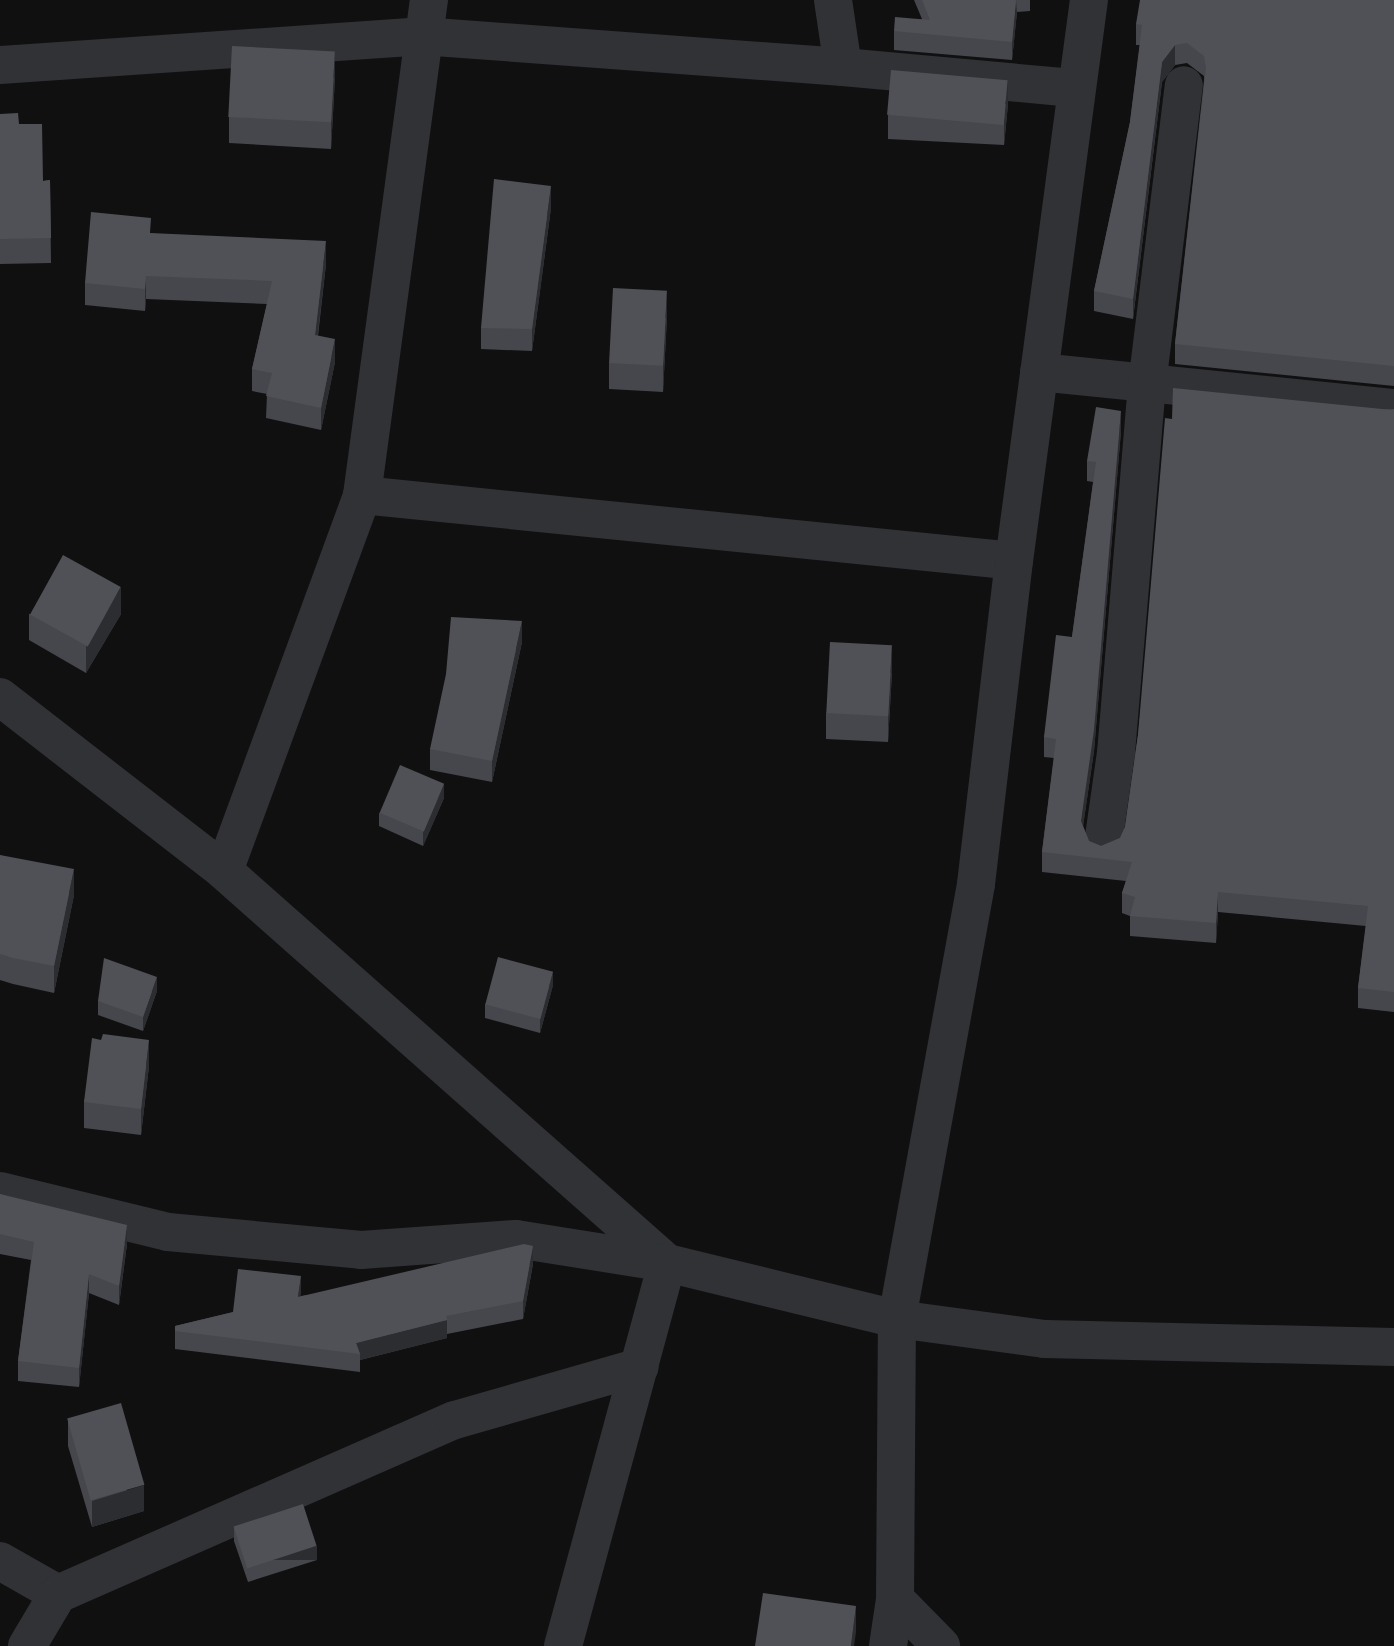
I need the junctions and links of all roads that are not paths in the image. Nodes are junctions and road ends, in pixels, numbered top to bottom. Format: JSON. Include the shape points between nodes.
{"nodes":[{"id":1,"x":832,"y":0,"type":"edge"},
{"id":2,"x":1089,"y":0,"type":"edge"},
{"id":3,"x":425,"y":18,"type":"edge"},
{"id":4,"x":0,"y":65,"type":"edge"},
{"id":5,"x":843,"y":67,"type":"junction"},
{"id":6,"x":1184,"y":85,"type":"dead end"},
{"id":7,"x":1076,"y":89,"type":"junction"},
{"id":8,"x":1038,"y":372,"type":"junction"},
{"id":9,"x":1147,"y":385,"type":"junction"},
{"id":10,"x":1394,"y":408,"type":"edge"},
{"id":11,"x":362,"y":495,"type":"junction"},
{"id":12,"x":1014,"y":561,"type":"junction"},
{"id":13,"x":0,"y":697,"type":"edge"},
{"id":14,"x":1104,"y":844,"type":"edge"},
{"id":15,"x":223,"y":871,"type":"junction"},
{"id":16,"x":0,"y":1191,"type":"edge"},
{"id":17,"x":667,"y":1263,"type":"junction"},
{"id":18,"x":897,"y":1319,"type":"junction"},
{"id":19,"x":1394,"y":1347,"type":"edge"},
{"id":20,"x":640,"y":1367,"type":"junction"},
{"id":21,"x":0,"y":1561,"type":"edge"},
{"id":22,"x":58,"y":1594,"type":"junction"},
{"id":23,"x":895,"y":1599,"type":"junction"},
{"id":24,"x":27,"y":1646,"type":"edge"},
{"id":25,"x":563,"y":1646,"type":"edge"},
{"id":26,"x":888,"y":1646,"type":"edge"},
{"id":27,"x":941,"y":1646,"type":"edge"}],
"edges":[{"from":1,"to":5,"type":"street"},
{"from":2,"to":7,"type":"street"},
{"from":3,"to":4,"type":"street"},
{"from":3,"to":5,"type":"street"},
{"from":3,"to":11,"type":"street"},
{"from":5,"to":7,"type":"street"},
{"from":6,"to":9,"type":"street"},
{"from":7,"to":8,"type":"street"},
{"from":8,"to":9,"type":"street"},
{"from":8,"to":12,"type":"street"},
{"from":9,"to":10,"type":"street"},
{"from":9,"to":14,"type":"street"},
{"from":11,"to":12,"type":"street"},
{"from":11,"to":15,"type":"street"},
{"from":12,"to":18,"type":"street","via":[[976,884]]},
{"from":13,"to":15,"type":"street"},
{"from":15,"to":17,"type":"street"},
{"from":16,"to":17,"type":"street","via":[[168,1232],[361,1250],[516,1239]]},
{"from":17,"to":18,"type":"street"},
{"from":17,"to":20,"type":"street"},
{"from":18,"to":19,"type":"street","via":[[1045,1339]]},
{"from":18,"to":23,"type":"street"},
{"from":20,"to":22,"type":"street","via":[[455,1420]]},
{"from":20,"to":25,"type":"street"},
{"from":21,"to":22,"type":"street"},
{"from":22,"to":24,"type":"street"},
{"from":23,"to":26,"type":"street"},
{"from":23,"to":27,"type":"street"}]}
